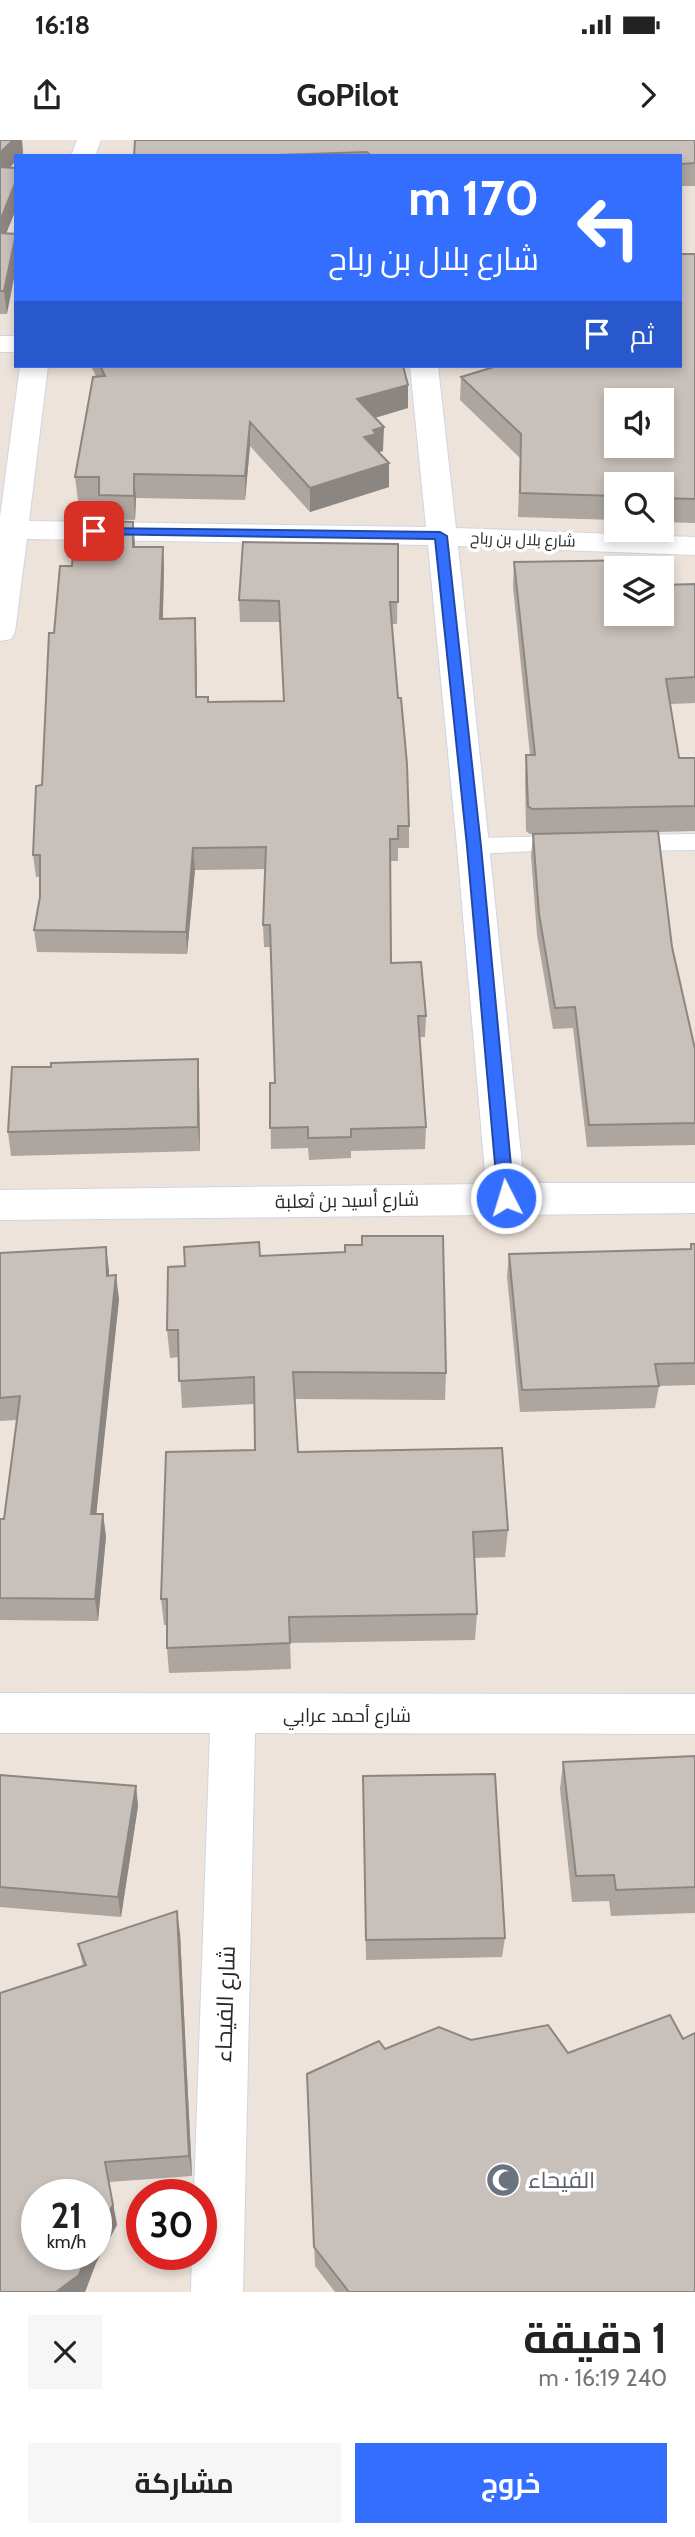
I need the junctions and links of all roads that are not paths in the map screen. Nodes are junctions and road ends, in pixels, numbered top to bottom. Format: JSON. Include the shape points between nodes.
{"nodes":[{"id":1,"x":34,"y":368,"type":"edge"},
{"id":2,"x":424,"y":368,"type":"edge"},
{"id":3,"x":14,"y":530,"type":"junction"},
{"id":4,"x":440,"y":536,"type":"junction"},
{"id":5,"x":695,"y":546,"type":"edge"},
{"id":6,"x":0,"y":632,"type":"edge"},
{"id":7,"x":695,"y":842,"type":"edge"},
{"id":8,"x":474,"y":846,"type":"junction"},
{"id":9,"x":506,"y":1198,"type":"junction"},
{"id":10,"x":695,"y":1198,"type":"edge"},
{"id":11,"x":0,"y":1205,"type":"edge"},
{"id":12,"x":0,"y":1713,"type":"edge"},
{"id":13,"x":695,"y":1714,"type":"edge"},
{"id":14,"x":233,"y":1715,"type":"junction"},
{"id":15,"x":217,"y":2292,"type":"edge"}],
"edges":[{"from":1,"to":3,"type":"street"},
{"from":2,"to":4,"type":"street"},
{"from":3,"to":4,"type":"street","name":"شارع بلال بن رباح"},
{"from":3,"to":6,"type":"street"},
{"from":4,"to":5,"type":"street","name":"شارع بلال بن رباح"},
{"from":4,"to":8,"type":"street"},
{"from":7,"to":8,"type":"lane"},
{"from":8,"to":9,"type":"street"},
{"from":9,"to":10,"type":"street","name":"شارع أسيد بن ثعلبة"},
{"from":9,"to":11,"type":"street","name":"شارع أسيد بن ثعلبة"},
{"from":12,"to":14,"type":"street","name":"شارع أحمد عرابي"},
{"from":13,"to":14,"type":"street","name":"شارع أحمد عرابي"},
{"from":14,"to":15,"type":"street","name":"شارع الفيحاء"}]}
